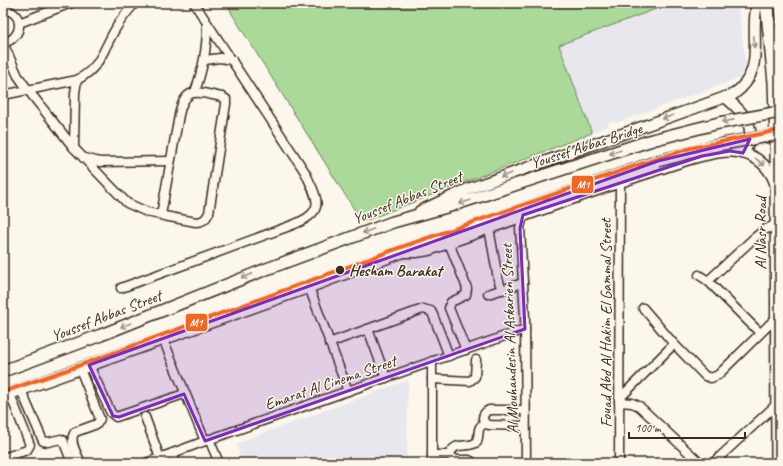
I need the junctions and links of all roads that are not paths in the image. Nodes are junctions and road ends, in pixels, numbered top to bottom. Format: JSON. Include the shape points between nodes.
{"nodes":[{"id":1,"x":70,"y":3,"type":"edge"},
{"id":2,"x":135,"y":3,"type":"edge"},
{"id":3,"x":194,"y":3,"type":"edge"},
{"id":4,"x":757,"y":3,"type":"edge"},
{"id":5,"x":767,"y":3,"type":"edge"},
{"id":6,"x":3,"y":8,"type":"edge"},
{"id":7,"x":19,"y":23,"type":"junction"},
{"id":8,"x":207,"y":24,"type":"junction"},
{"id":9,"x":3,"y":43,"type":"edge"},
{"id":10,"x":205,"y":60,"type":"junction"},
{"id":11,"x":232,"y":60,"type":"junction"},
{"id":12,"x":77,"y":80,"type":"junction"},
{"id":13,"x":777,"y":84,"type":"edge"},
{"id":14,"x":28,"y":90,"type":"junction"},
{"id":15,"x":195,"y":92,"type":"junction"},
{"id":16,"x":3,"y":94,"type":"edge"},
{"id":17,"x":724,"y":98,"type":"junction"},
{"id":18,"x":780,"y":112,"type":"edge"},
{"id":19,"x":780,"y":134,"type":"edge"},
{"id":20,"x":74,"y":148,"type":"junction"},
{"id":21,"x":778,"y":151,"type":"edge"},
{"id":22,"x":743,"y":153,"type":"junction"},
{"id":23,"x":83,"y":158,"type":"junction"},
{"id":24,"x":170,"y":161,"type":"junction"},
{"id":25,"x":620,"y":182,"type":"junction"},
{"id":26,"x":777,"y":196,"type":"junction"},
{"id":27,"x":161,"y":215,"type":"junction"},
{"id":28,"x":524,"y":216,"type":"junction"},
{"id":29,"x":405,"y":218,"type":"junction"},
{"id":30,"x":777,"y":224,"type":"junction"},
{"id":31,"x":489,"y":228,"type":"junction"},
{"id":32,"x":449,"y":243,"type":"junction"},
{"id":33,"x":402,"y":252,"type":"junction"},
{"id":34,"x":699,"y":275,"type":"dead end"},
{"id":35,"x":708,"y":281,"type":"junction"},
{"id":36,"x":523,"y":283,"type":"junction"},
{"id":37,"x":309,"y":287,"type":"junction"},
{"id":38,"x":121,"y":288,"type":"dead end"},
{"id":39,"x":502,"y":290,"type":"junction"},
{"id":40,"x":488,"y":294,"type":"dead end"},
{"id":41,"x":643,"y":308,"type":"dead end"},
{"id":42,"x":778,"y":316,"type":"junction"},
{"id":43,"x":368,"y":329,"type":"junction"},
{"id":44,"x":525,"y":329,"type":"junction"},
{"id":45,"x":760,"y":333,"type":"junction"},
{"id":46,"x":162,"y":339,"type":"junction"},
{"id":47,"x":330,"y":343,"type":"junction"},
{"id":48,"x":674,"y":344,"type":"junction"},
{"id":49,"x":466,"y":350,"type":"junction"},
{"id":50,"x":449,"y":356,"type":"junction"},
{"id":51,"x":476,"y":360,"type":"dead end"},
{"id":52,"x":432,"y":361,"type":"junction"},
{"id":53,"x":85,"y":367,"type":"junction"},
{"id":54,"x":3,"y":371,"type":"edge"},
{"id":55,"x":386,"y":378,"type":"junction"},
{"id":56,"x":432,"y":379,"type":"junction"},
{"id":57,"x":21,"y":390,"type":"junction"},
{"id":58,"x":348,"y":391,"type":"junction"},
{"id":59,"x":184,"y":394,"type":"junction"},
{"id":60,"x":7,"y":395,"type":"edge"},
{"id":61,"x":619,"y":401,"type":"junction"},
{"id":62,"x":777,"y":404,"type":"junction"},
{"id":63,"x":525,"y":410,"type":"junction"},
{"id":64,"x":145,"y":416,"type":"dead end"},
{"id":65,"x":485,"y":424,"type":"junction"},
{"id":66,"x":526,"y":426,"type":"junction"},
{"id":67,"x":207,"y":440,"type":"junction"},
{"id":68,"x":173,"y":453,"type":"junction"},
{"id":69,"x":449,"y":455,"type":"junction"},
{"id":70,"x":160,"y":458,"type":"junction"},
{"id":71,"x":432,"y":459,"type":"edge"},
{"id":72,"x":3,"y":463,"type":"edge"},
{"id":73,"x":72,"y":463,"type":"edge"},
{"id":74,"x":81,"y":463,"type":"edge"},
{"id":75,"x":146,"y":463,"type":"edge"},
{"id":76,"x":175,"y":463,"type":"edge"},
{"id":77,"x":219,"y":463,"type":"edge"},
{"id":78,"x":474,"y":463,"type":"edge"},
{"id":79,"x":526,"y":463,"type":"edge"},
{"id":80,"x":619,"y":463,"type":"edge"},
{"id":81,"x":700,"y":463,"type":"edge"},
{"id":82,"x":713,"y":463,"type":"edge"},
{"id":83,"x":778,"y":463,"type":"edge"}],
"edges":[{"from":1,"to":7,"type":"street"},
{"from":2,"to":12,"type":"street","via":[[116,27],[96,66]]},
{"from":3,"to":8,"type":"street"},
{"from":4,"to":17,"type":"street","name":"Youssef Abbas Street","one_way":true,"via":[[752,73],[742,88]]},
{"from":5,"to":13,"type":"highway","name":"Al Nasr Road"},
{"from":6,"to":7,"type":"street","via":[[14,13]]},
{"from":7,"to":9,"type":"street","via":[[14,38]]},
{"from":8,"to":10,"type":"street"},
{"from":8,"to":11,"type":"street"},
{"from":9,"to":14,"type":"street","via":[[18,76]]},
{"from":10,"to":11,"type":"street"},
{"from":10,"to":15,"type":"street"},
{"from":11,"to":38,"type":"street","via":[[305,172],[316,198],[314,213],[295,224]]},
{"from":12,"to":14,"type":"street"},
{"from":12,"to":20,"type":"street","via":[[74,102]]},
{"from":13,"to":21,"type":"highway","name":"Al Nasr Road"},
{"from":14,"to":16,"type":"street"},
{"from":14,"to":20,"type":"street"},
{"from":15,"to":24,"type":"street","via":[[188,95],[181,107]]},
{"from":15,"to":27,"type":"street","via":[[226,99],[209,213],[201,222]]},
{"from":17,"to":22,"type":"street","via":[[743,113],[749,124],[749,142]]},
{"from":17,"to":29,"type":"street","name":"Youssef Abbas Street","one_way":true,"via":[[468,189]]},
{"from":18,"to":29,"type":"main road","name":"Youssef Abbas Bridge","one_way":true,"bridge":true,"via":[[719,123],[652,140],[450,206]]},
{"from":19,"to":33,"type":"main road","bridge":true,"via":[[723,144],[658,161]]},
{"from":20,"to":23,"type":"street"},
{"from":21,"to":26,"type":"highway","name":"Al Nasr Road"},
{"from":22,"to":25,"type":"street","via":[[730,151],[702,156]]},
{"from":22,"to":26,"type":"street","one_way":true,"via":[[757,159],[768,169],[775,182]]},
{"from":23,"to":24,"type":"street","via":[[100,162]]},
{"from":23,"to":27,"type":"street","via":[[127,203]]},
{"from":24,"to":27,"type":"street"},
{"from":25,"to":28,"type":"street"},
{"from":25,"to":61,"type":"street","name":"Fouad Abd Al Hakim El Gammal Street"},
{"from":26,"to":30,"type":"highway","name":"Al Nasr Road"},
{"from":28,"to":31,"type":"street"},
{"from":36,"to":28,"type":"street","name":"Al Mouhandesin Al Askarien Street","one_way":true,"via":[[520,228]]},
{"from":29,"to":54,"type":"main road","name":"Youssef Abbas Street","one_way":true},
{"from":30,"to":35,"type":"street","via":[[754,238]]},
{"from":30,"to":42,"type":"highway","name":"Al Nasr Road"},
{"from":31,"to":32,"type":"street"},
{"from":31,"to":39,"type":"street"},
{"from":32,"to":33,"type":"street","via":[[423,252]]},
{"from":32,"to":49,"type":"street","via":[[467,288],[466,295],[451,302],[449,308]]},
{"from":33,"to":37,"type":"main road"},
{"from":34,"to":35,"type":"street"},
{"from":35,"to":45,"type":"street"},
{"from":36,"to":39,"type":"street"},
{"from":36,"to":44,"type":"street","name":"Al Mouhandesin Al Askarien Street"},
{"from":37,"to":46,"type":"main road"},
{"from":37,"to":47,"type":"street"},
{"from":39,"to":40,"type":"street"},
{"from":41,"to":48,"type":"street"},
{"from":42,"to":45,"type":"street"},
{"from":42,"to":62,"type":"highway","name":"Al Nasr Road"},
{"from":43,"to":47,"type":"street"},
{"from":43,"to":50,"type":"street","via":[[423,309],[427,310],[433,315]]},
{"from":43,"to":55,"type":"street"},
{"from":44,"to":49,"type":"street","name":"Emarat Al Cinema Street"},
{"from":44,"to":63,"type":"street","name":"Al Mouhandesin Al Askarien Street"},
{"from":45,"to":48,"type":"street","via":[[718,376],[711,378],[704,376]]},
{"from":46,"to":53,"type":"main road"},
{"from":46,"to":59,"type":"street"},
{"from":47,"to":58,"type":"street"},
{"from":48,"to":61,"type":"street"},
{"from":49,"to":50,"type":"street","name":"Emarat Al Cinema Street"},
{"from":50,"to":52,"type":"street","name":"Emarat Al Cinema Street"},
{"from":51,"to":56,"type":"street","via":[[475,378],[470,382]]},
{"from":52,"to":55,"type":"street","name":"Emarat Al Cinema Street"},
{"from":52,"to":56,"type":"street"},
{"from":53,"to":57,"type":"main road"},
{"from":53,"to":59,"type":"street","via":[[110,413],[116,417]]},
{"from":53,"to":74,"type":"street","via":[[100,419],[97,424],[73,435],[72,441]]},
{"from":55,"to":58,"type":"street","name":"Emarat Al Cinema Street"},
{"from":56,"to":71,"type":"street"},
{"from":57,"to":60,"type":"main road"},
{"from":57,"to":73,"type":"street","via":[[43,441],[63,440]]},
{"from":58,"to":67,"type":"street","name":"Emarat Al Cinema Street"},
{"from":59,"to":67,"type":"street"},
{"from":60,"to":72,"type":"street","via":[[30,445],[26,450],[6,457]]},
{"from":61,"to":80,"type":"street","name":"Fouad Abd Al Hakim El Gammal Street"},
{"from":61,"to":81,"type":"street","via":[[639,406]]},
{"from":62,"to":82,"type":"street"},
{"from":62,"to":83,"type":"highway","name":"Al Nasr Road"},
{"from":63,"to":65,"type":"street","via":[[489,410],[483,415]]},
{"from":63,"to":66,"type":"street","name":"Al Mouhandesin Al Askarien Street"},
{"from":64,"to":70,"type":"street"},
{"from":65,"to":66,"type":"street"},
{"from":65,"to":69,"type":"street","via":[[479,428],[477,442],[456,446]]},
{"from":66,"to":79,"type":"street","name":"Al Mouhandesin Al Askarien Street"},
{"from":67,"to":68,"type":"street","name":"Emarat Al Cinema Street"},
{"from":67,"to":77,"type":"street"},
{"from":68,"to":70,"type":"street","name":"Emarat Al Cinema Street"},
{"from":68,"to":76,"type":"street"},
{"from":69,"to":71,"type":"street"},
{"from":69,"to":78,"type":"street","via":[[456,460],[469,460]]},
{"from":70,"to":75,"type":"street","name":"Emarat Al Cinema Street"}]}
